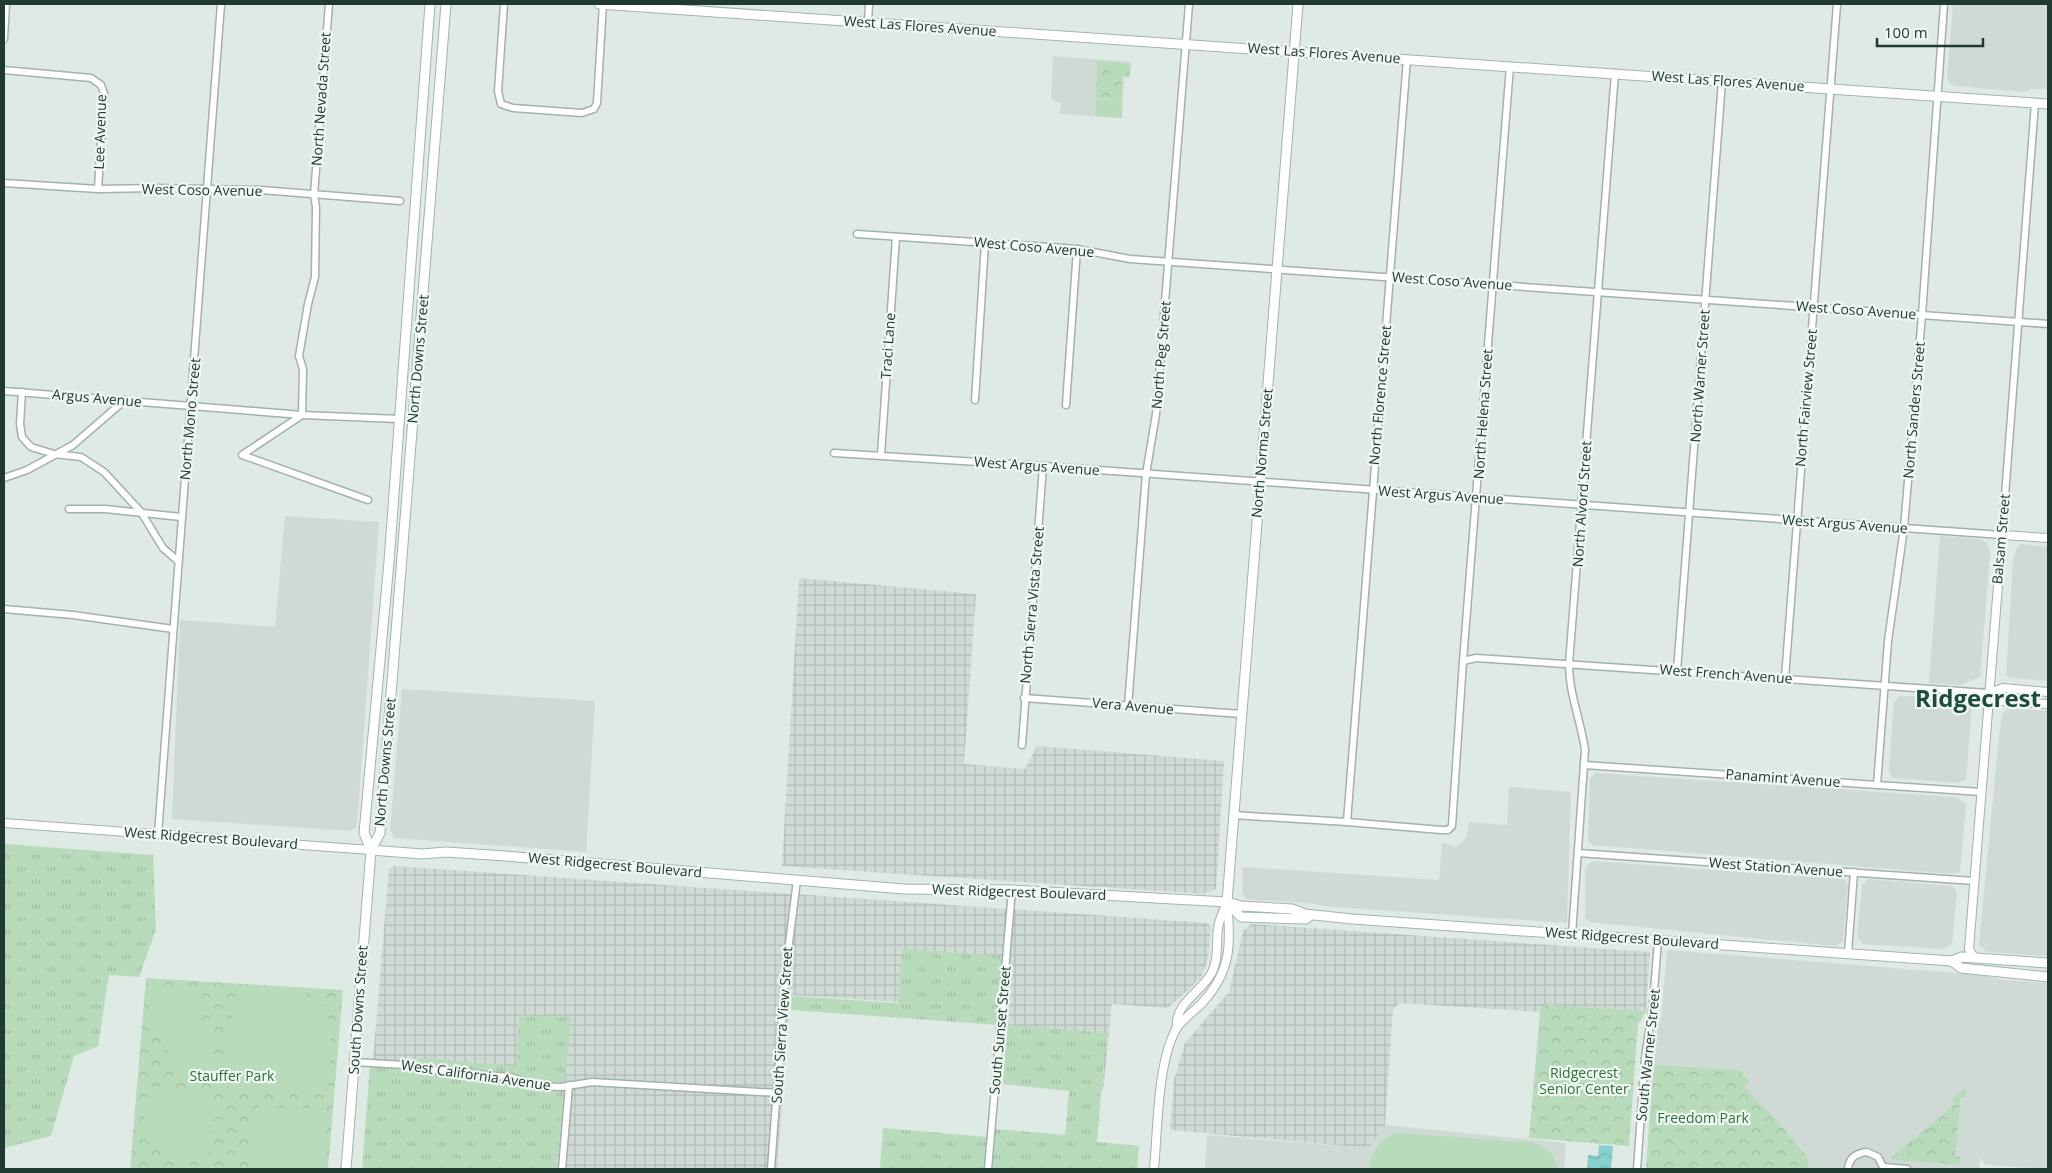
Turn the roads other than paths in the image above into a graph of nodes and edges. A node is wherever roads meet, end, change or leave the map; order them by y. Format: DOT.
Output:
graph roads {
  1 [pos="6,4"];
  2 [pos="221,4"];
  3 [pos="329,4"];
  4 [pos="430,4"];
  5 [pos="446,4"];
  6 [pos="504,4"];
  7 [pos="599,4"];
  8 [pos="603,4"];
  9 [pos="869,4"];
  10 [pos="1189,4"];
  11 [pos="1298,4"];
  12 [pos="1837,4"];
  13 [pos="1944,4"];
  14 [pos="868,22"];
  15 [pos="4,39"];
  16 [pos="1186,44"];
  17 [pos="1295,51"];
  18 [pos="1407,59"];
  19 [pos="1510,66"];
  20 [pos="4,70"];
  21 [pos="1615,74"];
  22 [pos="1722,81"];
  23 [pos="1830,89"];
  24 [pos="1937,96"];
  25 [pos="2035,103"];
  26 [pos="2048,104"];
  27 [pos="4,183"];
  28 [pos="98,189"];
  29 [pos="208,190"];
  30 [pos="314,195"];
  31 [pos="400,201"];
  32 [pos="857,234"];
  33 [pos="896,237"];
  34 [pos="985,243"];
  35 [pos="1077,249"];
  36 [pos="1169,262"];
  37 [pos="1276,269"];
  38 [pos="1390,277"];
  39 [pos="1493,284"];
  40 [pos="1597,292"];
  41 [pos="1706,299"];
  42 [pos="1813,307"];
  43 [pos="1922,315"];
  44 [pos="2018,322"];
  45 [pos="2048,324"];
  46 [pos="4,391"];
  47 [pos="22,392"];
  48 [pos="125,400"];
  49 [pos="976,400"];
  50 [pos="1066,405"];
  51 [pos="191,406"];
  52 [pos="302,415"];
  53 [pos="399,419"];
  54 [pos="57,452"];
  55 [pos="834,453"];
  56 [pos="881,455"];
  57 [pos="1043,466"];
  58 [pos="1146,474"];
  59 [pos="4,478"];
  60 [pos="1260,482"];
  61 [pos="1373,490"];
  62 [pos="1476,498"];
  63 [pos="368,500"];
  64 [pos="1582,505"];
  65 [pos="69,509"];
  66 [pos="141,512"];
  67 [pos="1689,513"];
  68 [pos="181,517"];
  69 [pos="1796,520"];
  70 [pos="1904,528"];
  71 [pos="2002,535"];
  72 [pos="2048,538"];
  73 [pos="178,561"];
  74 [pos="4,609"];
  75 [pos="173,629"];
  76 [pos="1463,662"];
  77 [pos="1569,664"];
  78 [pos="1677,671"];
  79 [pos="1785,678"];
  80 [pos="1885,686"];
  81 [pos="2048,692"];
  82 [pos="1988,693"];
  83 [pos="1024,698"];
  84 [pos="2048,704"];
  85 [pos="1128,706"];
  86 [pos="1241,714"];
  87 [pos="1022,745"];
  88 [pos="1584,765"];
  89 [pos="1877,785"];
  90 [pos="1981,792"];
  91 [pos="1233,815"];
  92 [pos="1347,822"];
  93 [pos="4,823"];
  94 [pos="158,834"];
  95 [pos="371,850"];
  96 [pos="1578,853"];
  97 [pos="1854,872"];
  98 [pos="797,880"];
  99 [pos="1974,881"];
  100 [pos="1012,890"];
  101 [pos="1227,902"];
  102 [pos="1572,934"];
  103 [pos="1658,940"];
  104 [pos="1848,954"];
  105 [pos="1974,958"];
  106 [pos="1952,961"];
  107 [pos="2048,963"];
  108 [pos="1982,971"];
  109 [pos="2048,977"];
  110 [pos="1177,1028"];
  111 [pos="354,1062"];
  112 [pos="569,1085"];
  113 [pos="778,1093"];
  114 [pos="1884,1168"];
  115 [pos="346,1169"];
  116 [pos="562,1169"];
  117 [pos="771,1169"];
  118 [pos="988,1169"];
  119 [pos="1154,1169"];
  120 [pos="1637,1169"];
  121 [pos="1848,1169"];
  122 [pos="1907,1169"];
  1 -- 15 [label="street"];
  2 -- 29 [label="street, North Mono Street"];
  3 -- 30 [label="street, North Nevada Street"];
  4 -- 53 [label="main road, North Downs Street"];
  5 -- 95 [label="main road, North Downs Street"];
  6 -- 8 [label="street"];
  7 -- 8 [label="main road, West Las Flores Avenue"];
  8 -- 14 [label="main road, West Las Flores Avenue"];
  9 -- 14 [label="street"];
  10 -- 16 [label="street, North Peg Street"];
  11 -- 17 [label="main road, North Norma Street"];
  12 -- 23 [label="street, North Fairview Street"];
  13 -- 24 [label="street, North Sanders Street"];
  14 -- 16 [label="main road, West Las Flores Avenue"];
  16 -- 17 [label="main road, West Las Flores Avenue"];
  16 -- 36 [label="street, North Peg Street"];
  17 -- 18 [label="main road, West Las Flores Avenue"];
  17 -- 37 [label="main road, North Norma Street"];
  18 -- 19 [label="main road, West Las Flores Avenue"];
  18 -- 38 [label="street, North Florence Street"];
  19 -- 21 [label="main road, West Las Flores Avenue"];
  19 -- 39 [label="street, North Helena Street"];
  20 -- 28 [label="street, Lee Avenue"];
  21 -- 22 [label="main road, West Las Flores Avenue"];
  21 -- 40 [label="street, North Alvord Street"];
  22 -- 23 [label="main road, West Las Flores Avenue"];
  22 -- 41 [label="street, North Warner Street"];
  23 -- 24 [label="main road, West Las Flores Avenue"];
  23 -- 42 [label="street, North Fairview Street"];
  24 -- 25 [label="main road, West Las Flores Avenue"];
  24 -- 43 [label="street, North Sanders Street"];
  25 -- 26 [label="main road, West Las Flores Avenue"];
  25 -- 44 [label="street, Balsam Street"];
  27 -- 28 [label="street, West Coso Avenue"];
  28 -- 29 [label="street, West Coso Avenue"];
  29 -- 30 [label="street, West Coso Avenue"];
  29 -- 51 [label="street, North Mono Street"];
  30 -- 31 [label="street, West Coso Avenue"];
  30 -- 52 [label="street, North Nevada Street"];
  32 -- 33 [label="street, West Coso Avenue"];
  33 -- 34 [label="street, West Coso Avenue"];
  33 -- 56 [label="street, Traci Lane"];
  34 -- 35 [label="street, West Coso Avenue"];
  34 -- 49 [label="street"];
  35 -- 36 [label="street, West Coso Avenue"];
  35 -- 50 [label="street"];
  36 -- 37 [label="street, West Coso Avenue"];
  36 -- 58 [label="street, North Peg Street"];
  37 -- 38 [label="street, West Coso Avenue"];
  37 -- 60 [label="main road, North Norma Street"];
  38 -- 39 [label="street, West Coso Avenue"];
  38 -- 61 [label="street, North Florence Street"];
  39 -- 40 [label="street, West Coso Avenue"];
  39 -- 62 [label="street, North Helena Street"];
  40 -- 41 [label="street, West Coso Avenue"];
  40 -- 64 [label="street, North Alvord Street"];
  41 -- 42 [label="street, West Coso Avenue"];
  41 -- 67 [label="street, North Warner Street"];
  42 -- 43 [label="street, West Coso Avenue"];
  42 -- 69 [label="street, North Fairview Street"];
  43 -- 44 [label="street, West Coso Avenue"];
  43 -- 70 [label="street, North Sanders Street"];
  44 -- 45 [label="street, West Coso Avenue"];
  44 -- 71 [label="street, Balsam Street"];
  46 -- 47 [label="street, Argus Avenue"];
  47 -- 48 [label="street, Argus Avenue"];
  47 -- 54 [label="street"];
  48 -- 51 [label="street, Argus Avenue"];
  48 -- 54 [label="street"];
  51 -- 52 [label="street, Argus Avenue"];
  51 -- 68 [label="street, North Mono Street"];
  52 -- 53 [label="street, Argus Avenue"];
  52 -- 63 [label="street"];
  53 -- 95 [label="main road, North Downs Street"];
  54 -- 59 [label="street"];
  54 -- 66 [label="street"];
  55 -- 56 [label="street, West Argus Avenue"];
  56 -- 57 [label="street, West Argus Avenue"];
  57 -- 58 [label="street, West Argus Avenue"];
  57 -- 83 [label="street, North Sierra Vista Street"];
  58 -- 60 [label="street, West Argus Avenue"];
  58 -- 85 [label="street, North Peg Street"];
  60 -- 61 [label="street, West Argus Avenue"];
  60 -- 86 [label="main road, North Norma Street"];
  61 -- 62 [label="street, West Argus Avenue"];
  61 -- 92 [label="street, North Florence Street"];
  62 -- 64 [label="street, West Argus Avenue"];
  62 -- 76 [label="street, North Helena Street"];
  64 -- 67 [label="street, West Argus Avenue"];
  64 -- 77 [label="street, North Alvord Street"];
  65 -- 66 [label="street"];
  66 -- 68 [label="street"];
  66 -- 73 [label="street"];
  67 -- 69 [label="street, West Argus Avenue"];
  67 -- 78 [label="street, North Warner Street"];
  68 -- 73 [label="street, North Mono Street"];
  69 -- 70 [label="street, West Argus Avenue"];
  69 -- 79 [label="street, North Fairview Street"];
  70 -- 71 [label="street, West Argus Avenue"];
  70 -- 80 [label="street, North Sanders Street"];
  71 -- 72 [label="street, West Argus Avenue"];
  71 -- 82 [label="street, Balsam Street"];
  73 -- 75 [label="street, North Mono Street"];
  74 -- 75 [label="street"];
  75 -- 94 [label="street, North Mono Street"];
  76 -- 77 [label="street, West French Avenue"];
  76 -- 92 [label="street, North Helena Street"];
  77 -- 78 [label="street, West French Avenue"];
  77 -- 88 [label="street, North Alvord Street"];
  78 -- 79 [label="street, West French Avenue"];
  79 -- 80 [label="street, West French Avenue"];
  80 -- 82 [label="street, West French Avenue"];
  80 -- 89 [label="street, North Sanders Street"];
  81 -- 82 [label="street, West French Avenue"];
  82 -- 84 [label="street, West French Avenue"];
  82 -- 90 [label="street, Balsam Street"];
  83 -- 85 [label="street, Vera Avenue"];
  83 -- 87 [label="street, North Sierra Vista Street"];
  85 -- 86 [label="street, Vera Avenue"];
  86 -- 91 [label="main road, North Norma Street"];
  88 -- 89 [label="street, Panamint Avenue"];
  88 -- 96 [label="street, North Alvord Street"];
  89 -- 90 [label="street, Panamint Avenue"];
  90 -- 99 [label="street, Balsam Street"];
  91 -- 92 [label="street"];
  91 -- 101 [label="main road, North Norma Street"];
  93 -- 94 [label="street, West Ridgecrest Boulevard"];
  94 -- 95 [label="street, West Ridgecrest Boulevard"];
  95 -- 98 [label="main road, West Ridgecrest Boulevard"];
  95 -- 111 [label="main road, South Downs Street"];
  96 -- 97 [label="street, West Station Avenue"];
  96 -- 102 [label="street, North Alvord Street"];
  97 -- 99 [label="street, West Station Avenue"];
  97 -- 104 [label="street"];
  98 -- 100 [label="main road, West Ridgecrest Boulevard"];
  98 -- 113 [label="street, South Sierra View Street"];
  99 -- 105 [label="street, Balsam Street"];
  100 -- 101 [label="main road, West Ridgecrest Boulevard"];
  100 -- 118 [label="street, South Sunset Street"];
  101 -- 102 [label="main road, West Ridgecrest Boulevard"];
  101 -- 110 [label="street"];
  101 -- 110 [label="street"];
  102 -- 103 [label="main road, West Ridgecrest Boulevard"];
  103 -- 104 [label="main road, West Ridgecrest Boulevard"];
  103 -- 120 [label="street, South Warner Street"];
  104 -- 106 [label="main road, West Ridgecrest Boulevard"];
  105 -- 106 [label="main road, West Ridgecrest Boulevard"];
  105 -- 107 [label="main road, West Ridgecrest Boulevard"];
  105 -- 108 [label="street, Balsam Street"];
  106 -- 108 [label="main road, West Ridgecrest Boulevard"];
  108 -- 109 [label="main road, West Ridgecrest Boulevard"];
  110 -- 119 [label="street"];
  111 -- 112 [label="street, West California Avenue"];
  111 -- 115 [label="main road, South Downs Street"];
  112 -- 113 [label="street, West California Avenue"];
  112 -- 116 [label="street"];
  113 -- 117 [label="street, South Sierra View Street"];
  114 -- 121 [label="street"];
  114 -- 122 [label="street"];
}
